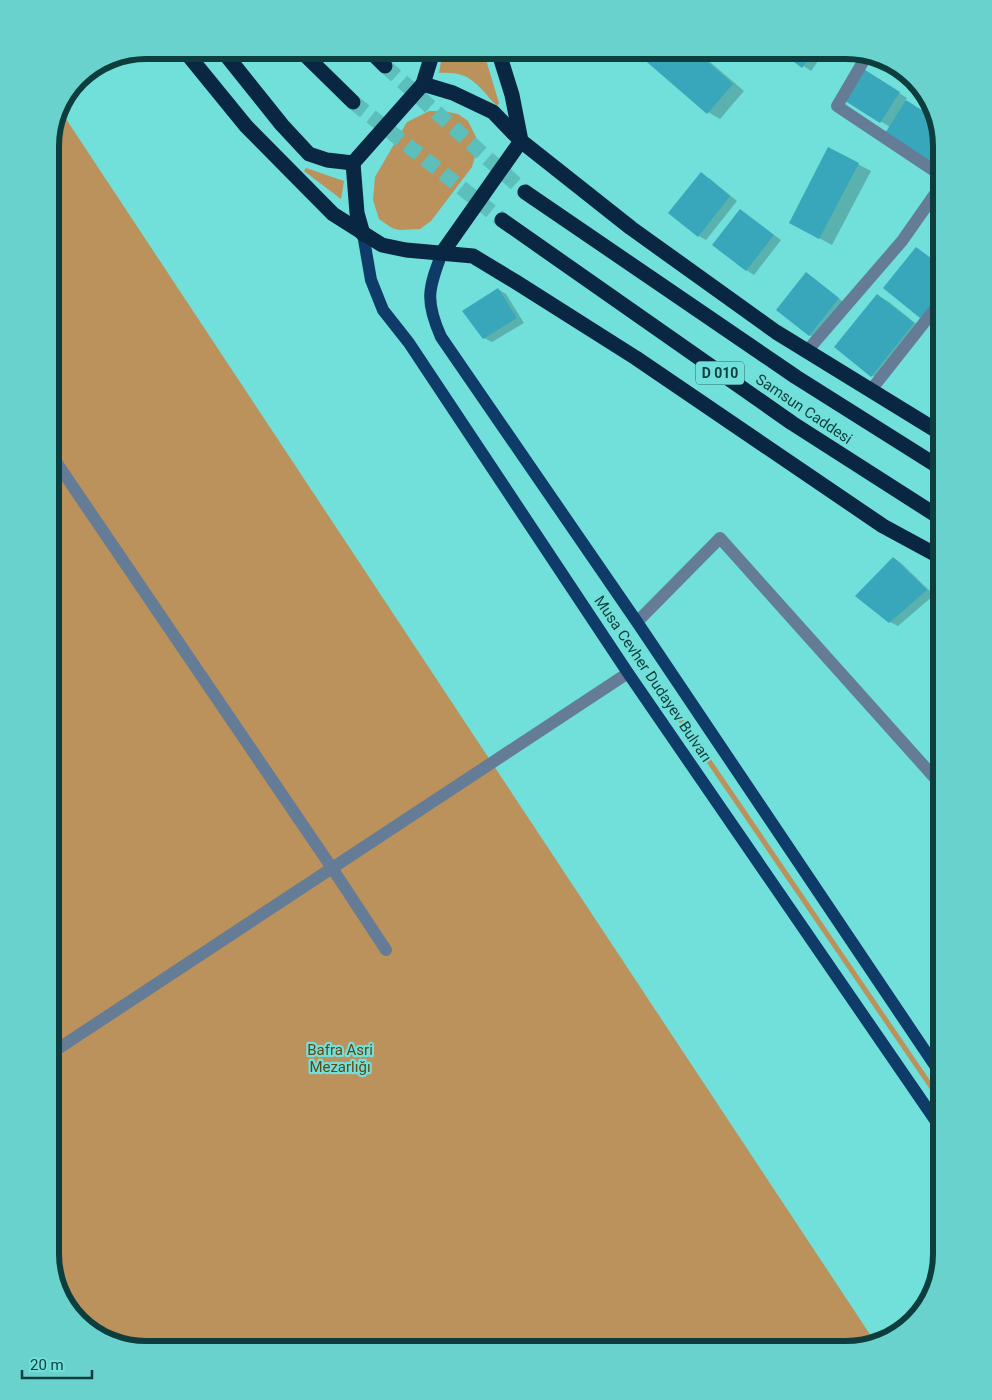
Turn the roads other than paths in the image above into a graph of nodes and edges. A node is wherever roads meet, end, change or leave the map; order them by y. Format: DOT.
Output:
graph roads {
  1 [pos="191,59"];
  2 [pos="229,59"];
  3 [pos="309,59"];
  4 [pos="378,59"];
  5 [pos="432,59"];
  6 [pos="501,59"];
  7 [pos="863,61"];
  8 [pos="385,66"];
  9 [pos="423,84"];
  10 [pos="354,102"];
  11 [pos="521,141"];
  12 [pos="353,162"];
  13 [pos="933,170"];
  14 [pos="525,192"];
  15 [pos="933,197"];
  16 [pos="502,220"];
  17 [pos="363,234"];
  18 [pos="442,253"];
  19 [pos="933,311"];
  20 [pos="806,351"];
  21 [pos="871,390"];
  22 [pos="933,428"];
  23 [pos="933,463"];
  24 [pos="59,466"];
  25 [pos="933,513"];
  26 [pos="933,553"];
  27 [pos="637,622"];
  28 [pos="628,673"];
  29 [pos="933,776"];
  30 [pos="332,868"];
  31 [pos="386,950"];
  32 [pos="59,1048"];
  33 [pos="933,1063"];
  34 [pos="933,1117"];
  1 -- 17 [label="highway"];
  2 -- 12 [label="highway"];
  3 -- 10 [label="highway"];
  4 -- 8 [label="highway"];
  5 -- 9 [label="highway"];
  6 -- 11 [label="highway"];
  7 -- 13 [label="street"];
  9 -- 11 [label="highway"];
  9 -- 12 [label="highway"];
  11 -- 18 [label="highway"];
  11 -- 20 [label="highway"];
  12 -- 17 [label="highway"];
  14 -- 23 [label="highway, Samsun Caddesi / D 010"];
  15 -- 20 [label="street"];
  16 -- 25 [label="highway, Samsun Caddesi / D 010"];
  17 -- 18 [label="highway"];
  17 -- 28 [label="main road, Musa Cevher Dudayev Bulvarı"];
  18 -- 26 [label="highway"];
  18 -- 27 [label="main road, Musa Cevher Dudayev Bulvarı"];
  19 -- 21 [label="street"];
  20 -- 21 [label="highway"];
  21 -- 22 [label="highway"];
  24 -- 30 [label="street"];
  27 -- 29 [label="street"];
  27 -- 33 [label="main road, Musa Cevher Dudayev Bulvarı"];
  28 -- 30 [label="street"];
  28 -- 34 [label="main road, Musa Cevher Dudayev Bulvarı"];
  30 -- 31 [label="street"];
  30 -- 32 [label="street"];
}
